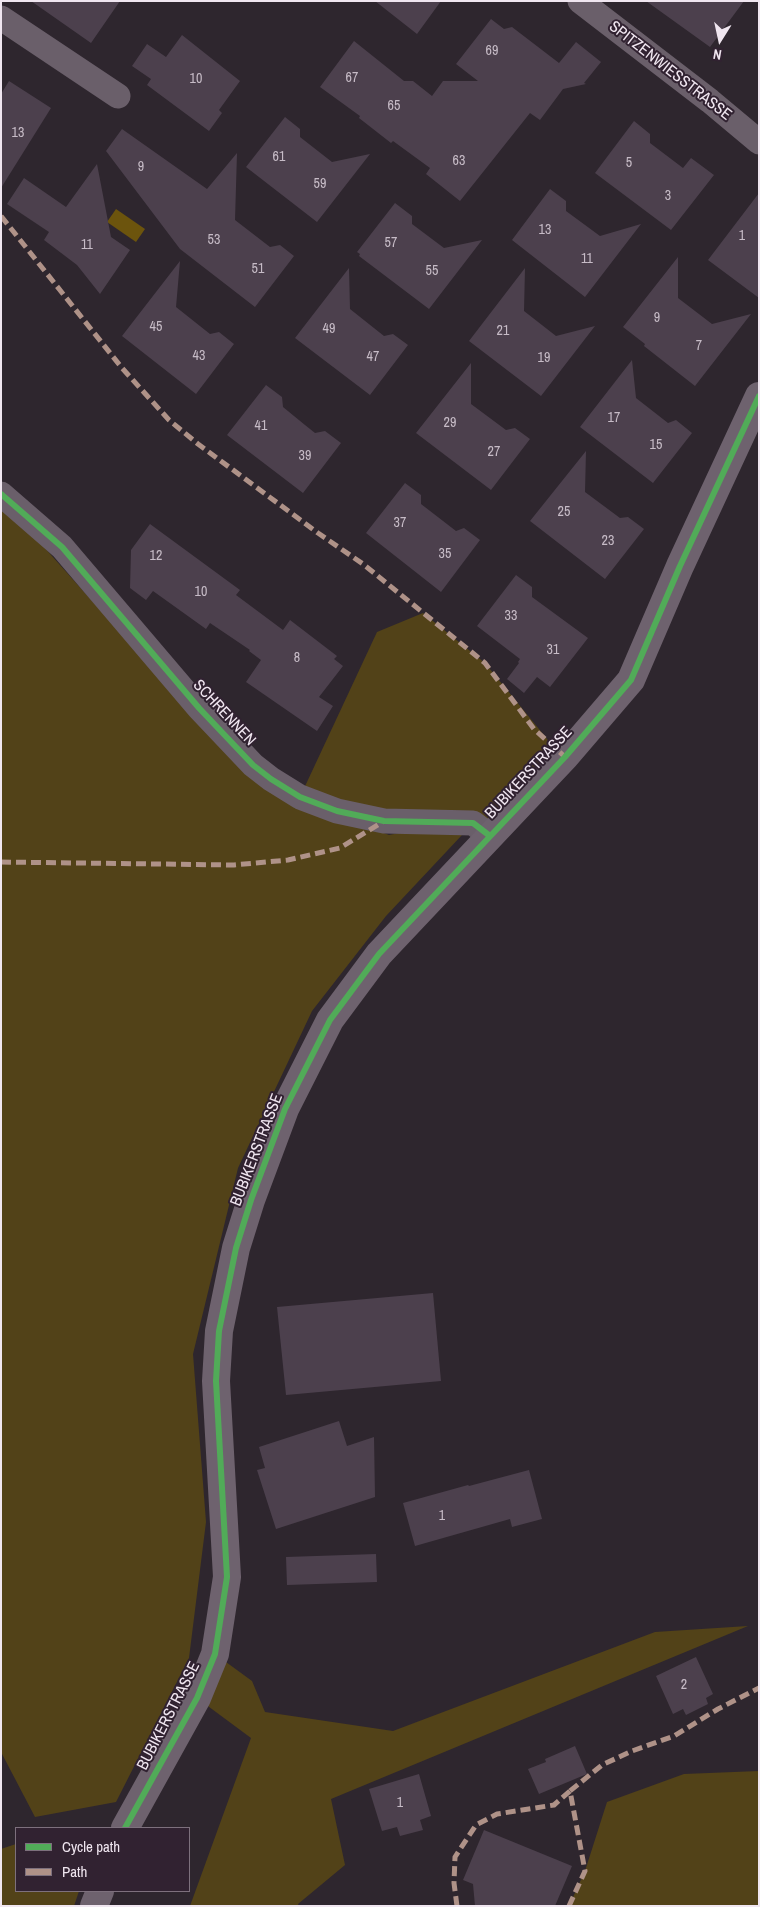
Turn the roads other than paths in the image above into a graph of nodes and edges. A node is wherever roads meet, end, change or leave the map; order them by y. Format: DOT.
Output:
graph roads {
  1 [pos="580,1"];
  2 [pos="1,18"];
  3 [pos="118,96"];
  4 [pos="759,142"];
  5 [pos="759,396"];
  6 [pos="1,494"];
  7 [pos="490,836"];
  8 [pos="126,1827"];
  9 [pos="100,1892"];
  10 [pos="94,1906"];
  1 -- 4 [label="street, SPITZENWIESSTRASSE"];
  2 -- 3 [label="street"];
  5 -- 7 [label="street, BUBIKERSTRASSE"];
  6 -- 7 [label="street, SCHRENNEN"];
  7 -- 8 [label="street, BUBIKERSTRASSE"];
  9 -- 10 [label="street"];
}
